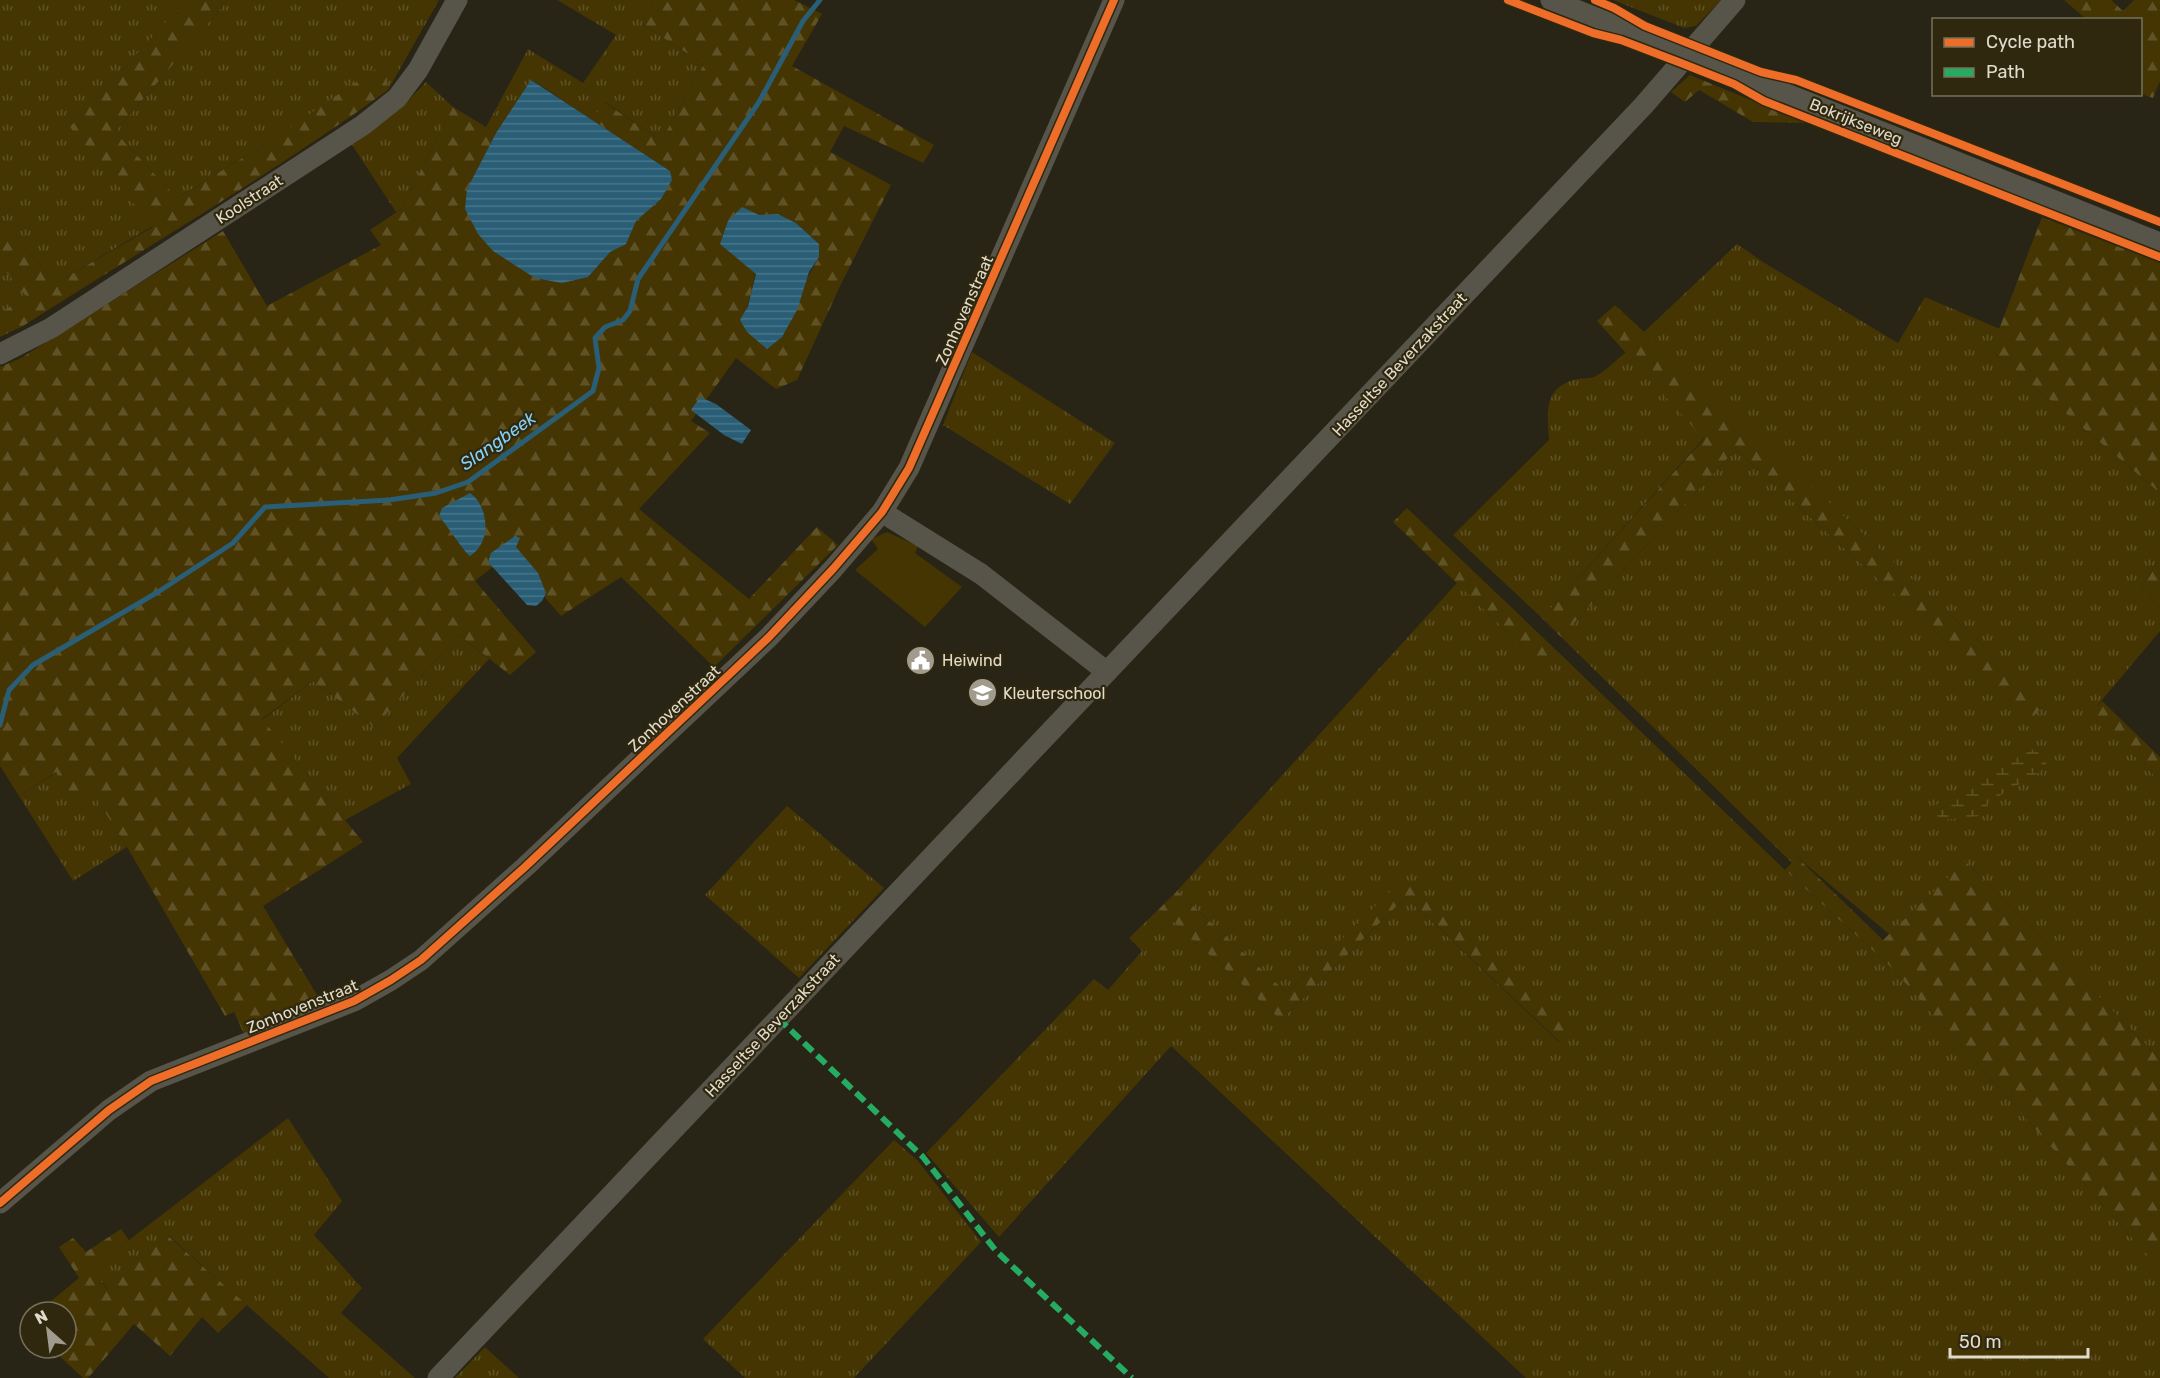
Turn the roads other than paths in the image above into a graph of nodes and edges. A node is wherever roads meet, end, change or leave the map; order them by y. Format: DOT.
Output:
graph roads {
  1 [pos="457,0"];
  2 [pos="1114,0"];
  3 [pos="1551,0"];
  4 [pos="1735,0"];
  5 [pos="1689,54"];
  6 [pos="2160,243"];
  7 [pos="0,354"];
  8 [pos="882,512"];
  9 [pos="1107,672"];
  10 [pos="0,1203"];
  11 [pos="438,1378"];
  1 -- 7 [label="street, Koolstraat"];
  2 -- 8 [label="street, Zonhovenstraat"];
  3 -- 5 [label="street, Bokrijkseweg"];
  4 -- 5 [label="street, Hasseltse Beverzakstraat"];
  5 -- 6 [label="street, Bokrijkseweg"];
  5 -- 9 [label="street, Hasseltse Beverzakstraat"];
  8 -- 9 [label="street"];
  8 -- 10 [label="street, Zonhovenstraat"];
  9 -- 11 [label="street, Hasseltse Beverzakstraat"];
}
